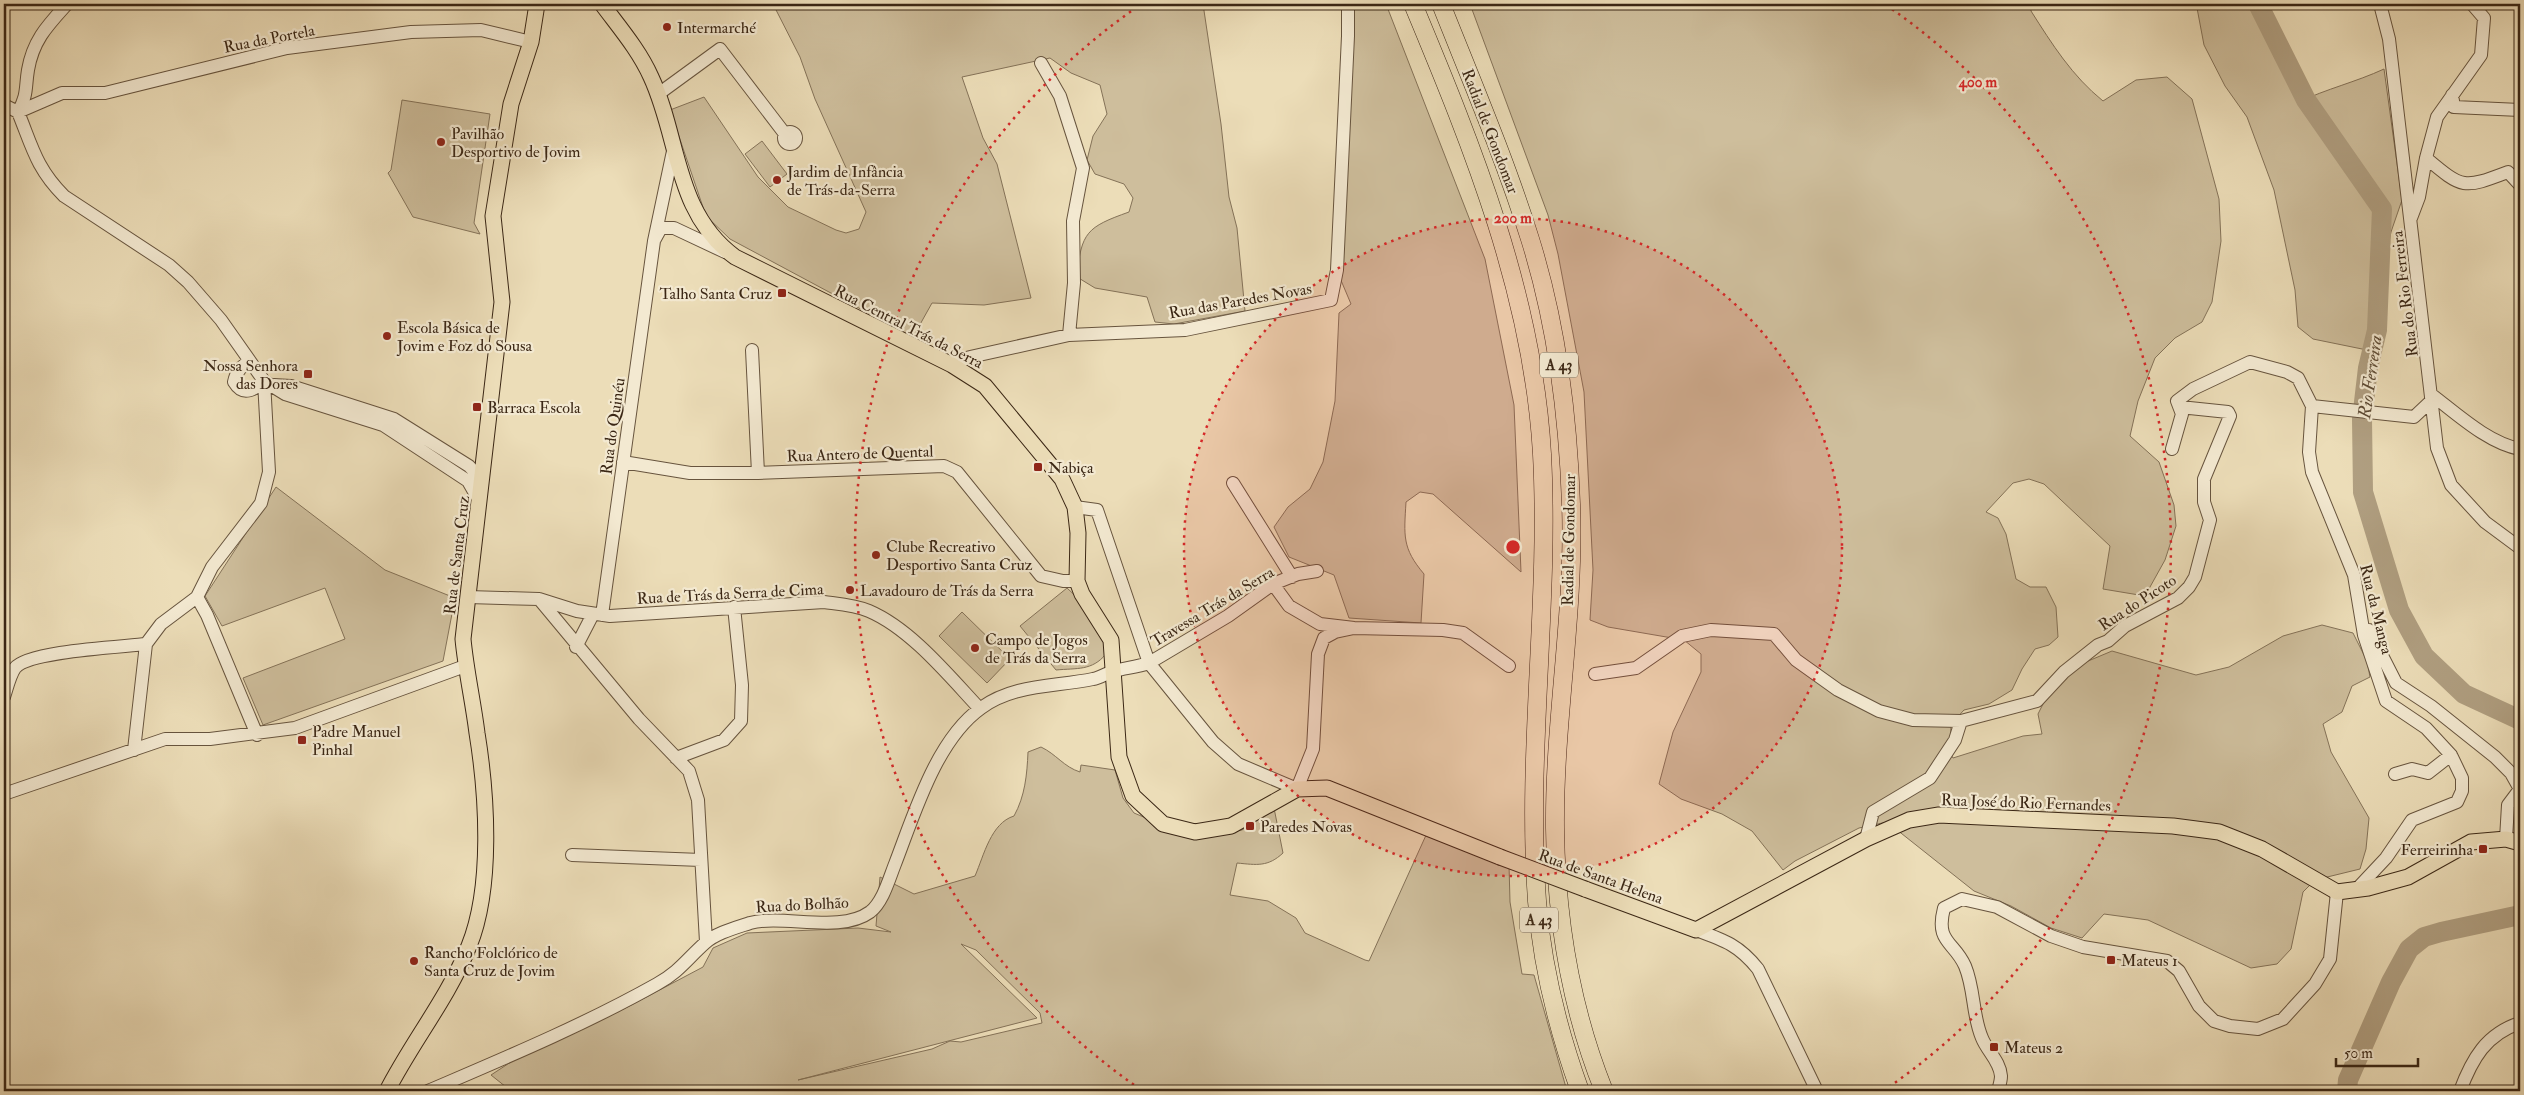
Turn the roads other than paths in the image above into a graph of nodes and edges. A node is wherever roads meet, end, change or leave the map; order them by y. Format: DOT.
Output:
graph roads {
  1 [pos="67,4"];
  2 [pos="537,4"];
  3 [pos="602,4"];
  4 [pos="1348,4"];
  5 [pos="1413,4"];
  6 [pos="1440,4"];
  7 [pos="2380,4"];
  8 [pos="2472,4"];
  9 [pos="531,42"];
  10 [pos="1041,63"];
  11 [pos="657,95"];
  12 [pos="2452,95"];
  13 [pos="4,105"];
  14 [pos="2520,110"];
  15 [pos="18,112"];
  16 [pos="785,134"];
  17 [pos="673,146"];
  18 [pos="2426,158"];
  19 [pos="2520,185"];
  20 [pos="2411,218"];
  21 [pos="704,227"];
  22 [pos="687,234"];
  23 [pos="654,241"];
  24 [pos="734,257"];
  25 [pos="1068,335"];
  26 [pos="752,350"];
  27 [pos="249,361"];
  28 [pos="952,365"];
  29 [pos="269,383"];
  30 [pos="2432,397"];
  31 [pos="2312,406"];
  32 [pos="2180,407"];
  33 [pos="487,442"];
  34 [pos="2172,448"];
  35 [pos="2520,449"];
  36 [pos="457,459"];
  37 [pos="623,462"];
  38 [pos="458,474"];
  39 [pos="481,474"];
  40 [pos="758,474"];
  41 [pos="1233,482"];
  42 [pos="480,502"];
  43 [pos="1075,507"];
  44 [pos="2520,548"];
  45 [pos="1317,571"];
  46 [pos="1292,577"];
  47 [pos="1077,581"];
  48 [pos="1273,584"];
  49 [pos="197,597"];
  50 [pos="468,597"];
  51 [pos="539,599"];
  52 [pos="734,607"];
  53 [pos="597,615"];
  54 [pos="2363,619"];
  55 [pos="1354,628"];
  56 [pos="146,644"];
  57 [pos="576,647"];
  58 [pos="1149,663"];
  59 [pos="465,666"];
  60 [pos="1509,666"];
  61 [pos="1114,671"];
  62 [pos="1595,674"];
  63 [pos="4,697"];
  64 [pos="980,708"];
  65 [pos="1961,722"];
  66 [pos="257,735"];
  67 [pos="134,750"];
  68 [pos="2451,755"];
  69 [pos="676,758"];
  70 [pos="2395,774"];
  71 [pos="1297,789"];
  72 [pos="2519,792"];
  73 [pos="4,794"];
  74 [pos="1866,838"];
  75 [pos="2513,841"];
  76 [pos="572,855"];
  77 [pos="701,860"];
  78 [pos="2355,891"];
  79 [pos="2337,892"];
  80 [pos="1696,930"];
  81 [pos="706,942"];
  82 [pos="2520,1023"];
  83 [pos="387,1091"];
  84 [pos="428,1091"];
  85 [pos="1580,1091"];
  86 [pos="1604,1091"];
  87 [pos="1817,1091"];
  88 [pos="1998,1091"];
  89 [pos="2460,1091"];
  1 -- 15 [label="street"];
  2 -- 9 [label="main road, Rua de Santa Cruz"];
  3 -- 11 [label="main road, Rua Central Trás da Serra"];
  4 -- 25 [label="street, Rua das Paredes Novas"];
  5 -- 85 [label="highway, Radial de Gondomar / A 43"];
  6 -- 86 [label="highway, Radial de Gondomar / A 43"];
  7 -- 20 [label="street, Rua do Rio Ferreira"];
  8 -- 12 [label="street"];
  9 -- 15 [label="street, Rua da Portela"];
  9 -- 33 [label="main road, Rua de Santa Cruz"];
  10 -- 25 [label="street"];
  11 -- 16 [label="street"];
  11 -- 17 [label="main road, Rua Central Trás da Serra"];
  12 -- 14 [label="street"];
  12 -- 18 [label="street"];
  13 -- 15 [label="street"];
  15 -- 27 [label="street"];
  17 -- 21 [label="main road, Rua Central Trás da Serra"];
  17 -- 23 [label="street, Rua do Quinéu"];
  18 -- 19 [label="street"];
  18 -- 20 [label="street"];
  20 -- 30 [label="street, Rua do Rio Ferreira"];
  21 -- 22 [label="street"];
  21 -- 24 [label="main road, Rua Central Trás da Serra"];
  22 -- 23 [label="street"];
  22 -- 24 [label="street"];
  23 -- 37 [label="street, Rua do Quinéu"];
  24 -- 28 [label="main road, Rua Central Trás da Serra"];
  25 -- 28 [label="street, Rua das Paredes Novas"];
  26 -- 40 [label="street"];
  27 -- 29 [label="street"];
  27 -- 29 [label="street"];
  28 -- 43 [label="main road, Rua Central Trás da Serra"];
  29 -- 36 [label="street"];
  29 -- 38 [label="street"];
  29 -- 49 [label="street"];
  30 -- 31 [label="street"];
  30 -- 35 [label="street"];
  30 -- 44 [label="street, Rua do Rio Ferreira"];
  31 -- 32 [label="street"];
  31 -- 54 [label="street, Rua da Manga"];
  32 -- 34 [label="street"];
  32 -- 65 [label="street, Rua do Picoto"];
  33 -- 36 [label="street"];
  33 -- 39 [label="main road, Rua de Santa Cruz"];
  36 -- 39 [label="street"];
  37 -- 40 [label="street, Rua Antero de Quental"];
  37 -- 53 [label="street, Rua do Quinéu"];
  38 -- 39 [label="street"];
  38 -- 42 [label="street"];
  39 -- 42 [label="main road, Rua de Santa Cruz"];
  40 -- 47 [label="street, Rua Antero de Quental"];
  41 -- 46 [label="street, Travessa Trás da Serra"];
  42 -- 50 [label="main road, Rua de Santa Cruz"];
  43 -- 47 [label="main road, Rua Central Trás da Serra"];
  43 -- 58 [label="street"];
  45 -- 46 [label="street, Travessa Trás da Serra"];
  46 -- 48 [label="street, Travessa Trás da Serra"];
  47 -- 61 [label="main road"];
  48 -- 55 [label="street"];
  48 -- 58 [label="street, Travessa Trás da Serra"];
  49 -- 56 [label="street"];
  49 -- 66 [label="street"];
  50 -- 51 [label="street, Rua de Trás da Serra de Cima"];
  50 -- 59 [label="main road, Rua de Santa Cruz"];
  51 -- 53 [label="street, Rua de Trás da Serra de Cima"];
  51 -- 57 [label="street"];
  52 -- 53 [label="street, Rua de Trás da Serra de Cima"];
  52 -- 64 [label="street, Rua de Trás da Serra de Cima"];
  52 -- 69 [label="street"];
  53 -- 57 [label="street"];
  54 -- 68 [label="street, Rua da Manga"];
  54 -- 72 [label="street"];
  55 -- 60 [label="street"];
  55 -- 71 [label="street"];
  56 -- 63 [label="street"];
  56 -- 67 [label="street"];
  57 -- 69 [label="street"];
  58 -- 61 [label="street, Rua do Bolhão"];
  58 -- 71 [label="street"];
  59 -- 66 [label="street"];
  59 -- 83 [label="main road, Rua de Santa Cruz"];
  61 -- 64 [label="street, Rua do Bolhão"];
  61 -- 71 [label="main road"];
  62 -- 65 [label="street"];
  64 -- 81 [label="street, Rua do Bolhão"];
  65 -- 74 [label="street"];
  66 -- 67 [label="street"];
  67 -- 73 [label="street"];
  68 -- 70 [label="street"];
  68 -- 78 [label="street, Rua da Manga"];
  69 -- 77 [label="street"];
  71 -- 80 [label="main road, Rua de Santa Helena, bridge"];
  72 -- 75 [label="street"];
  74 -- 79 [label="main road, Rua José do Rio Fernandes"];
  74 -- 80 [label="main road, Rua José do Rio Fernandes"];
  75 -- 78 [label="main road"];
  76 -- 77 [label="street"];
  77 -- 81 [label="street"];
  78 -- 79 [label="main road"];
  79 -- 88 [label="street"];
  80 -- 87 [label="street, Rua de Santa Helena"];
  81 -- 84 [label="street, Rua do Bolhão"];
  82 -- 89 [label="street"];
}
